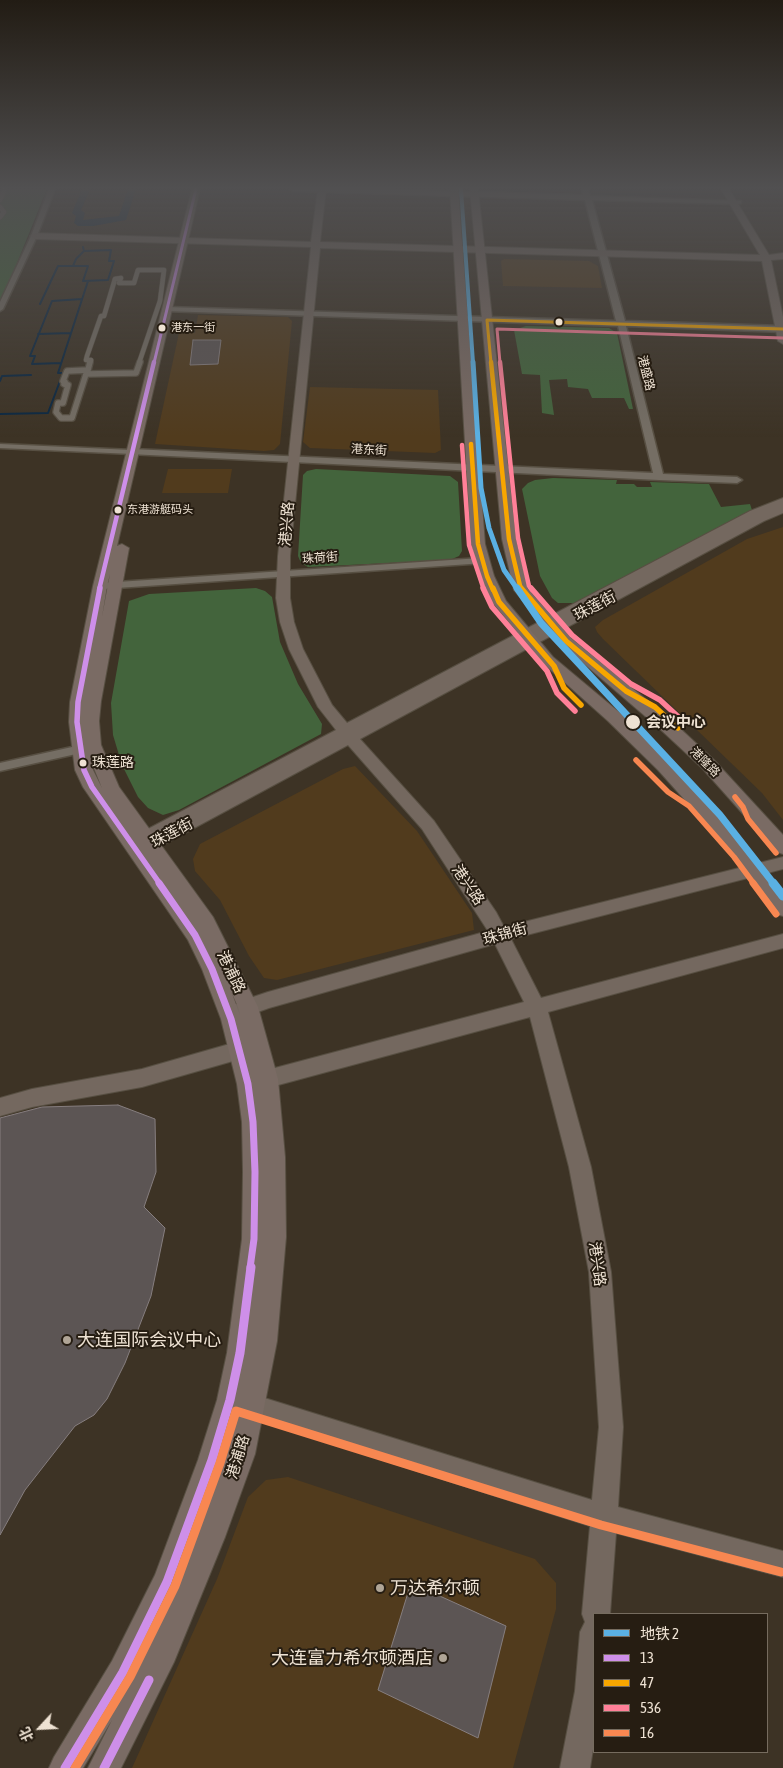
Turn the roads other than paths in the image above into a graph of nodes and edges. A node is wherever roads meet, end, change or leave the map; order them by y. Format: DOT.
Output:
graph roads {
  1 [pos="17,272"];
  2 [pos="138,272"];
  3 [pos="164,272"];
  4 [pos="181,272"];
  5 [pos="313,272"];
  6 [pos="459,272"];
  7 [pos="482,272"];
  8 [pos="608,272"];
  9 [pos="771,272"];
  10 [pos="772,272"];
  11 [pos="0,309"];
  12 [pos="173,309"];
  13 [pos="783,309"];
  14 [pos="308,313"];
  15 [pos="462,318"];
  16 [pos="487,318"];
  17 [pos="621,323"];
  18 [pos="782,328"];
  19 [pos="783,341"];
  20 [pos="56,412"];
  21 [pos="0,446"];
  22 [pos="137,453"];
  23 [pos="293,459"];
  24 [pos="472,468"];
  25 [pos="502,469"];
  26 [pos="659,476"];
  27 [pos="737,480"];
  28 [pos="783,502"];
  29 [pos="783,508"];
  30 [pos="481,561"];
  31 [pos="284,574"];
  32 [pos="107,586"];
  33 [pos="552,625"];
  34 [pos="528,638"];
  35 [pos="593,664"];
  36 [pos="566,677"];
  37 [pos="348,734"];
  38 [pos="81,750"];
  39 [pos="0,767"];
  40 [pos="143,843"];
  41 [pos="783,847"];
  42 [pos="783,863"];
  43 [pos="755,871"];
  44 [pos="783,909"];
  45 [pos="500,935"];
  46 [pos="783,941"];
  47 [pos="537,1008"];
  48 [pos="239,1013"];
  49 [pos="240,1050"];
  50 [pos="268,1079"];
  51 [pos="248,1084"];
  52 [pos="0,1107"];
  53 [pos="241,1403"];
  54 [pos="604,1517"];
  55 [pos="783,1564"];
  56 [pos="596,1613"];
  57 [pos="593,1644"];
  58 [pos="66,1768"];
  59 [pos="104,1768"];
  60 [pos="575,1768"];
  1 -- 11 [label="street"];
  2 -- 20 [label="street"];
  3 -- 20 [label="street"];
  4 -- 12 [label="main road, 港浦路"];
  5 -- 14 [label="main road, 港兴路"];
  6 -- 15 [label="main road"];
  7 -- 16 [label="main road, 港隆路"];
  8 -- 17 [label="street, 港盛路"];
  9 -- 18 [label="main road"];
  10 -- 13 [label="main road"];
  12 -- 14 [label="street"];
  12 -- 22 [label="main road, 港浦路"];
  14 -- 15 [label="street"];
  14 -- 23 [label="main road, 港兴路"];
  15 -- 16 [label="street"];
  15 -- 24 [label="main road"];
  16 -- 17 [label="street"];
  16 -- 25 [label="main road, 港隆路"];
  17 -- 18 [label="street"];
  17 -- 26 [label="street, 港盛路"];
  18 -- 19 [label="main road"];
  21 -- 22 [label="street, 港东街"];
  22 -- 23 [label="street, 港东街"];
  22 -- 32 [label="main road, 港浦路"];
  23 -- 24 [label="street, 港东街"];
  23 -- 31 [label="main road, 港兴路"];
  24 -- 25 [label="street, 港东街"];
  24 -- 30 [label="main road"];
  25 -- 26 [label="street, 港东街"];
  25 -- 33 [label="main road, 港隆路"];
  26 -- 27 [label="street, 港东街"];
  28 -- 33 [label="main road, 珠莲街"];
  29 -- 33 [label="main road, 珠莲街"];
  30 -- 31 [label="street, 珠荷街"];
  30 -- 34 [label="main road"];
  31 -- 32 [label="street, 珠荷街"];
  31 -- 37 [label="main road, 港兴路"];
  32 -- 38 [label="main road, 港浦路"];
  32 -- 40 [label="main road, 港浦路"];
  33 -- 34 [label="main road, 珠莲街"];
  33 -- 35 [label="main road, 港隆路"];
  34 -- 36 [label="main road"];
  34 -- 37 [label="main road, 珠莲街"];
  35 -- 36 [label="main road"];
  35 -- 41 [label="main road, 港隆路"];
  36 -- 43 [label="main road"];
  37 -- 40 [label="main road, 珠莲街"];
  37 -- 45 [label="main road, 港兴路"];
  38 -- 39 [label="street"];
  38 -- 40 [label="main road, 港浦路"];
  40 -- 48 [label="main road, 港浦路"];
  42 -- 43 [label="main road, 珠锦街"];
  43 -- 44 [label="main road"];
  43 -- 45 [label="main road, 珠锦街"];
  45 -- 47 [label="main road, 港兴路"];
  45 -- 48 [label="main road, 珠锦街"];
  46 -- 47 [label="main road"];
  47 -- 50 [label="main road"];
  47 -- 54 [label="main road, 港兴路"];
  48 -- 49 [label="main road, 港浦路"];
  48 -- 50 [label="main road, 港浦路"];
  49 -- 51 [label="main road, 港浦路"];
  49 -- 52 [label="main road"];
  50 -- 51 [label="main road"];
  50 -- 53 [label="main road, 港浦路"];
  51 -- 53 [label="main road, 港浦路"];
  53 -- 54 [label="main road"];
  53 -- 58 [label="main road, 港浦路"];
  53 -- 59 [label="main road, 港浦路"];
  54 -- 55 [label="main road"];
  54 -- 56 [label="main road, 港兴路"];
  57 -- 60 [label="main road"];
}
